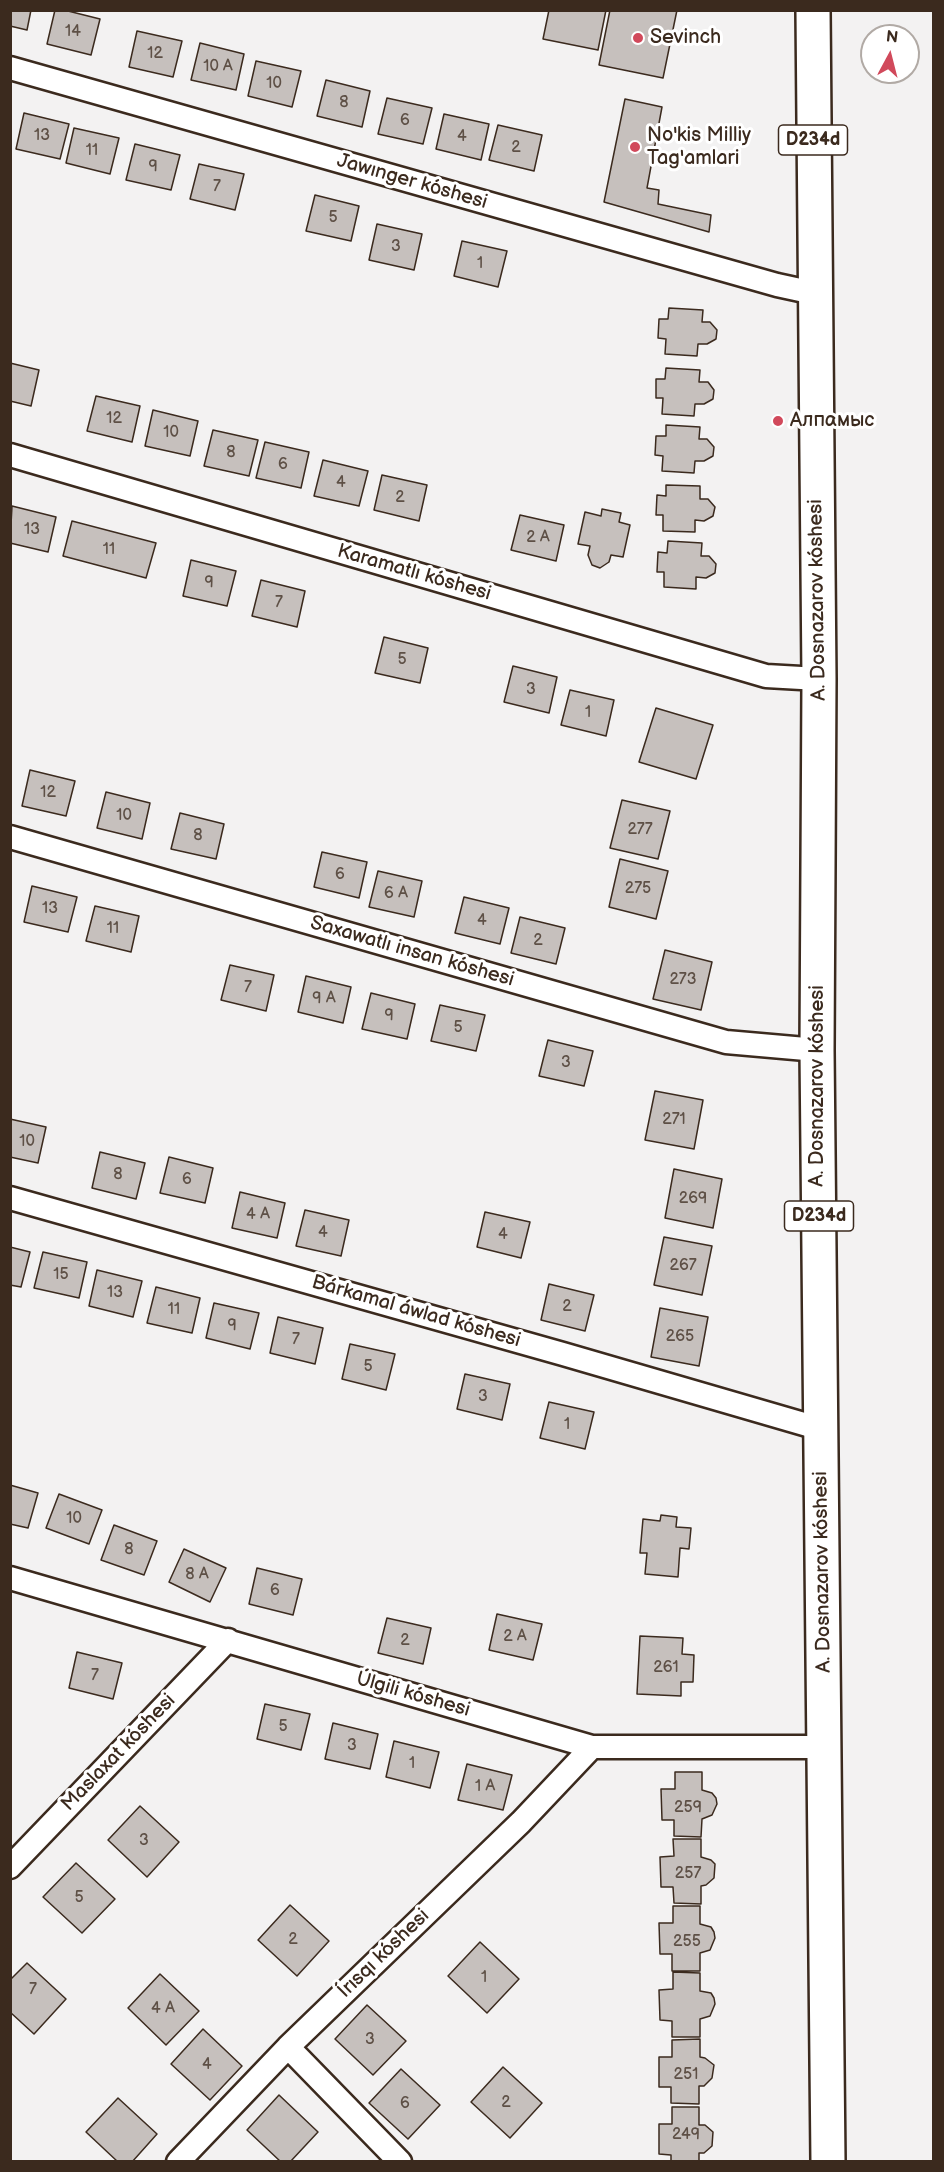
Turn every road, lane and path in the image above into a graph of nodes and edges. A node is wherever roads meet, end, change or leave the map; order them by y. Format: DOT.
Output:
graph roads {
  1 [pos="813,10"];
  2 [pos="10,68"];
  3 [pos="814,293"];
  4 [pos="10,455"];
  5 [pos="819,679"];
  6 [pos="10,837"];
  7 [pos="818,1050"];
  8 [pos="10,1198"];
  9 [pos="820,1429"];
  10 [pos="10,1578"];
  11 [pos="228,1640"];
  12 [pos="592,1747"];
  13 [pos="825,1748"];
  14 [pos="10,1867"];
  15 [pos="288,2046"];
  16 [pos="178,2162"];
  17 [pos="399,2162"];
  18 [pos="828,2162"];
  1 -- 3 [label="main road, A. Dosnazarov kóshesi / D234d"];
  2 -- 3 [label="street, Jawınger kóshesi"];
  3 -- 5 [label="main road, A. Dosnazarov kóshesi / D234d"];
  4 -- 5 [label="street, Karamatlı kóshesi"];
  5 -- 7 [label="main road, A. Dosnazarov kóshesi / D234d"];
  6 -- 7 [label="street, Saxawatlı insan kóshesi"];
  7 -- 9 [label="main road, A. Dosnazarov kóshesi / D234d"];
  8 -- 9 [label="street, Bárkamal áwlad kóshesi"];
  9 -- 13 [label="main road, A. Dosnazarov kóshesi / D234d"];
  10 -- 11 [label="street, Úlgili kóshesi"];
  11 -- 12 [label="street, Úlgili kóshesi"];
  11 -- 14 [label="street, Maslaxat kóshesi"];
  12 -- 13 [label="street, Úlgili kóshesi"];
  12 -- 15 [label="street, Írısqı kóshesi"];
  13 -- 18 [label="main road, A. Dosnazarov kóshesi / D234d"];
  15 -- 16 [label="street, Írısqı kóshesi"];
  15 -- 17 [label="street"];
}
